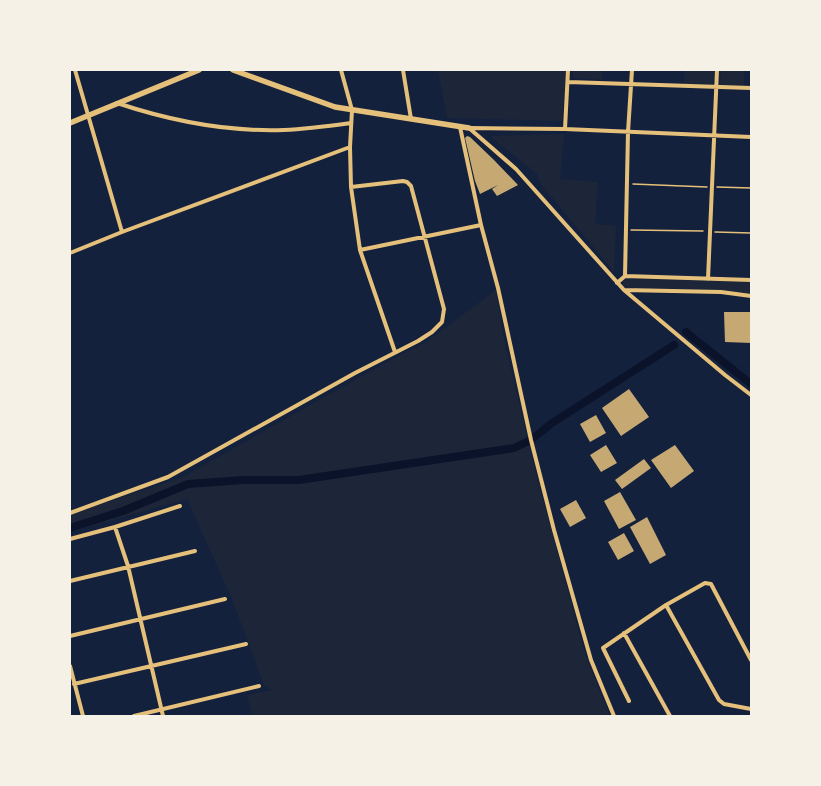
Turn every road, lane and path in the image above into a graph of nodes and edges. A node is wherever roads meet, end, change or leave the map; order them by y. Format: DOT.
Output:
graph roads {
  1 [pos="75,70"];
  2 [pos="199,70"];
  3 [pos="234,70"];
  4 [pos="341,70"];
  5 [pos="402,70"];
  6 [pos="568,70"];
  7 [pos="632,70"];
  8 [pos="717,70"];
  9 [pos="568,82"];
  10 [pos="632,84"];
  11 [pos="716,87"];
  12 [pos="751,88"];
  13 [pos="117,103"];
  14 [pos="352,110"];
  15 [pos="89,116"];
  16 [pos="411,119"];
  17 [pos="70,123"];
  18 [pos="351,123"];
  19 [pos="460,127"];
  20 [pos="469,128"];
  21 [pos="565,129"];
  22 [pos="628,132"];
  23 [pos="715,136"];
  24 [pos="751,137"];
  25 [pos="350,147"];
  26 [pos="627,183"];
  27 [pos="351,187"];
  28 [pos="712,187"];
  29 [pos="751,188"];
  30 [pos="481,225"];
  31 [pos="625,230"];
  32 [pos="122,232"];
  33 [pos="710,232"];
  34 [pos="751,233"];
  35 [pos="425,237"];
  36 [pos="360,250"];
  37 [pos="70,252"];
  38 [pos="625,276"];
  39 [pos="708,278"];
  40 [pos="751,280"];
  41 [pos="617,283"];
  42 [pos="624,290"];
  43 [pos="751,296"];
  44 [pos="395,352"];
  45 [pos="751,395"];
  46 [pos="180,506"];
  47 [pos="70,513"];
  48 [pos="116,527"];
  49 [pos="70,539"];
  50 [pos="195,551"];
  51 [pos="128,566"];
  52 [pos="70,581"];
  53 [pos="225,599"];
  54 [pos="666,605"];
  55 [pos="140,618"];
  56 [pos="624,633"];
  57 [pos="70,636"];
  58 [pos="246,644"];
  59 [pos="751,660"];
  60 [pos="151,665"];
  61 [pos="70,666"];
  62 [pos="74,684"];
  63 [pos="259,686"];
  64 [pos="629,701"];
  65 [pos="751,709"];
  66 [pos="162,710"];
  67 [pos="83,716"];
  68 [pos="134,716"];
  69 [pos="163,716"];
  70 [pos="614,716"];
  71 [pos="670,716"];
  1 -- 15 [label="street"];
  2 -- 13 [label="street"];
  3 -- 14 [label="street"];
  4 -- 14 [label="street"];
  5 -- 16 [label="street"];
  6 -- 9 [label="street"];
  7 -- 10 [label="street"];
  8 -- 11 [label="street"];
  9 -- 10 [label="street"];
  9 -- 21 [label="street"];
  10 -- 11 [label="street"];
  10 -- 22 [label="street"];
  11 -- 12 [label="street"];
  11 -- 23 [label="street"];
  13 -- 15 [label="street"];
  13 -- 18 [label="street"];
  14 -- 16 [label="street"];
  14 -- 18 [label="street"];
  15 -- 17 [label="street"];
  15 -- 32 [label="street"];
  16 -- 19 [label="street"];
  18 -- 25 [label="street"];
  19 -- 20 [label="street"];
  19 -- 30 [label="street"];
  20 -- 21 [label="street"];
  20 -- 41 [label="street"];
  21 -- 22 [label="street"];
  22 -- 23 [label="street"];
  22 -- 26 [label="street"];
  23 -- 24 [label="street"];
  23 -- 28 [label="street"];
  25 -- 27 [label="street"];
  25 -- 32 [label="street"];
  26 -- 28 [label="path"];
  26 -- 31 [label="street"];
  27 -- 35 [label="street"];
  27 -- 36 [label="street"];
  28 -- 29 [label="path"];
  28 -- 33 [label="street"];
  30 -- 35 [label="street"];
  30 -- 70 [label="street"];
  31 -- 33 [label="path"];
  31 -- 38 [label="street"];
  32 -- 37 [label="street"];
  33 -- 34 [label="path"];
  33 -- 39 [label="street"];
  35 -- 36 [label="street"];
  35 -- 44 [label="street"];
  36 -- 44 [label="street"];
  38 -- 39 [label="street"];
  38 -- 41 [label="street"];
  39 -- 40 [label="street"];
  41 -- 42 [label="street"];
  42 -- 43 [label="street"];
  42 -- 45 [label="street"];
  44 -- 47 [label="street"];
  46 -- 48 [label="street"];
  48 -- 49 [label="street"];
  48 -- 51 [label="street"];
  50 -- 51 [label="street"];
  51 -- 52 [label="street"];
  51 -- 55 [label="street"];
  53 -- 55 [label="street"];
  54 -- 56 [label="street"];
  54 -- 59 [label="street"];
  54 -- 65 [label="street"];
  55 -- 57 [label="street"];
  55 -- 60 [label="street"];
  56 -- 64 [label="street"];
  56 -- 71 [label="street"];
  58 -- 60 [label="street"];
  60 -- 62 [label="street"];
  60 -- 66 [label="street"];
  61 -- 62 [label="street"];
  62 -- 67 [label="street"];
  63 -- 66 [label="street"];
  66 -- 68 [label="street"];
  66 -- 69 [label="street"];
}
